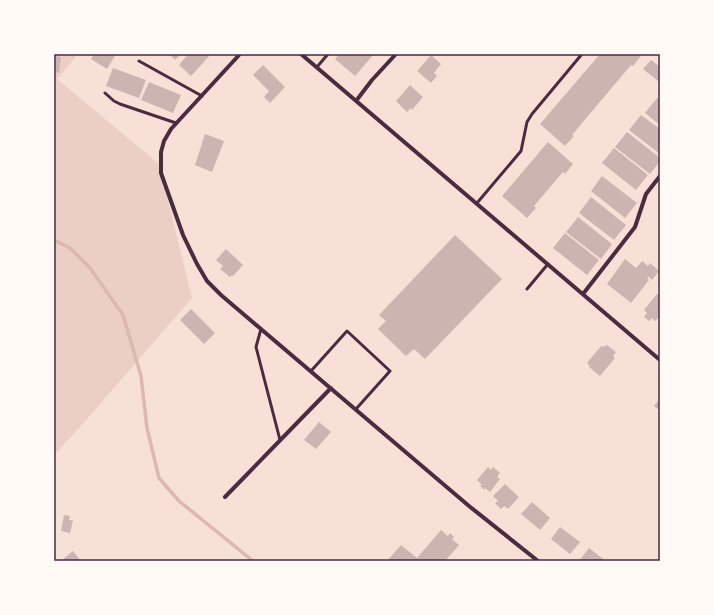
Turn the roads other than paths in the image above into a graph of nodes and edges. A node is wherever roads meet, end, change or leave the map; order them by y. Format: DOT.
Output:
graph roads {
  1 [pos="240,54"];
  2 [pos="301,54"];
  3 [pos="328,54"];
  4 [pos="396,54"];
  5 [pos="582,54"];
  6 [pos="139,61"];
  7 [pos="317,67"];
  8 [pos="105,93"];
  9 [pos="202,96"];
  10 [pos="356,101"];
  11 [pos="176,123"];
  12 [pos="660,176"];
  13 [pos="476,203"];
  14 [pos="548,264"];
  15 [pos="528,289"];
  16 [pos="583,294"];
  17 [pos="261,329"];
  18 [pos="660,360"];
  19 [pos="311,371"];
  20 [pos="331,388"];
  21 [pos="356,410"];
  22 [pos="280,440"];
  23 [pos="225,497"];
  24 [pos="538,561"];
  1 -- 9 [label="street"];
  2 -- 7 [label="street"];
  3 -- 7 [label="lane"];
  4 -- 10 [label="street"];
  5 -- 13 [label="lane"];
  6 -- 9 [label="lane"];
  7 -- 10 [label="street"];
  8 -- 11 [label="lane"];
  9 -- 11 [label="street"];
  10 -- 13 [label="street"];
  11 -- 17 [label="street"];
  12 -- 16 [label="street"];
  13 -- 14 [label="street"];
  14 -- 15 [label="lane"];
  14 -- 16 [label="street"];
  16 -- 18 [label="street"];
  17 -- 19 [label="street"];
  17 -- 22 [label="lane"];
  19 -- 20 [label="street"];
  19 -- 21 [label="lane"];
  20 -- 21 [label="street"];
  20 -- 22 [label="street"];
  21 -- 24 [label="street"];
  22 -- 23 [label="street"];
}
